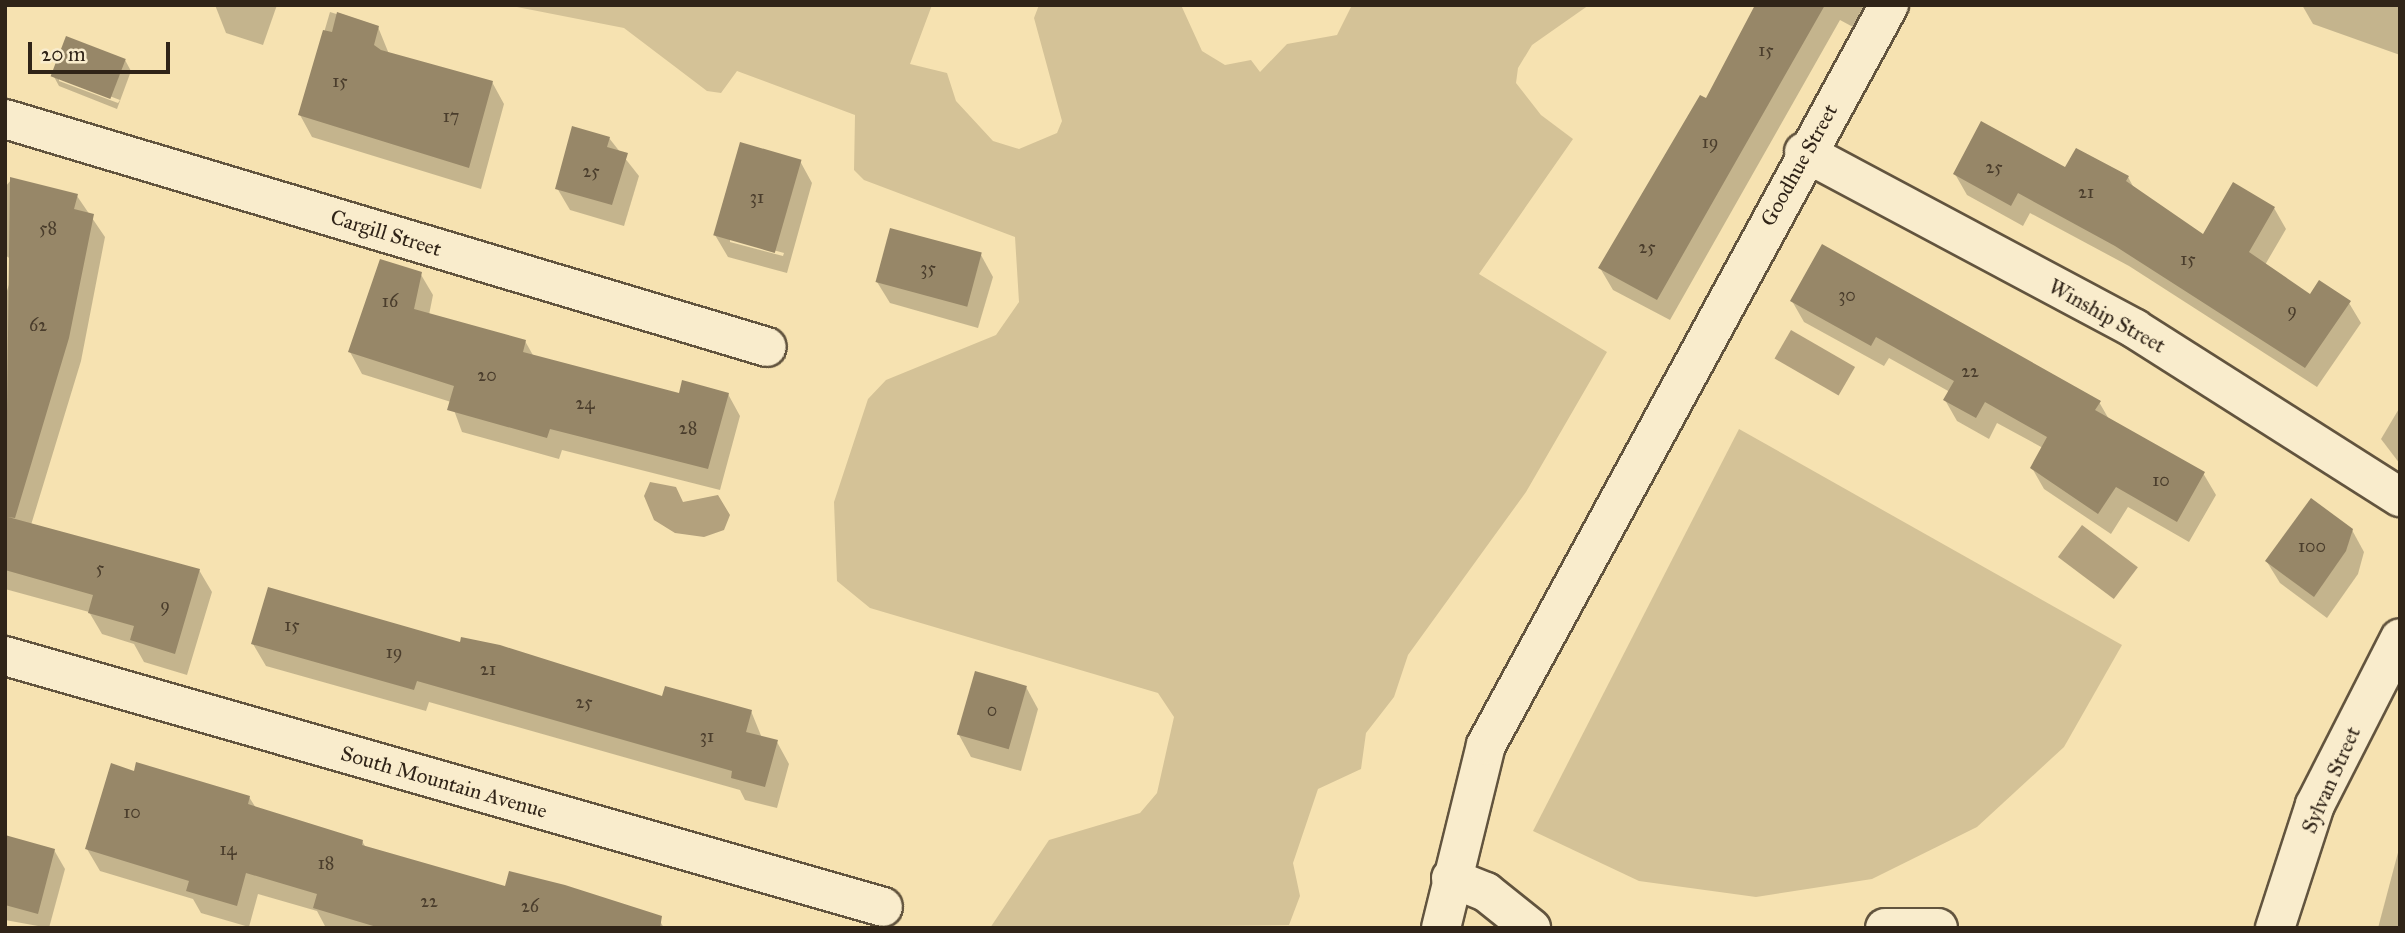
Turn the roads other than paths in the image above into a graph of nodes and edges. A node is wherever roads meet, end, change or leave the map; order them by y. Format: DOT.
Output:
graph roads {
  1 [pos="1889,5"];
  2 [pos="5,119"];
  3 [pos="1804,152"];
  4 [pos="766,347"];
  5 [pos="2400,497"];
  6 [pos="2400,638"];
  7 [pos="5,656"];
  8 [pos="1451,878"];
  9 [pos="883,907"];
  10 [pos="1441,928"];
  11 [pos="1531,928"];
  12 [pos="1885,928"];
  13 [pos="1938,928"];
  14 [pos="2276,928"];
  1 -- 3 [label="street, Goodhue Street"];
  2 -- 4 [label="street, Cargill Street"];
  3 -- 5 [label="street, Winship Street"];
  3 -- 8 [label="street, Goodhue Street"];
  6 -- 14 [label="street, Sylvan Street"];
  7 -- 9 [label="street, South Mountain Avenue"];
  8 -- 10 [label="street, Goodhue Street"];
  8 -- 11 [label="street"];
  12 -- 13 [label="street"];
}
